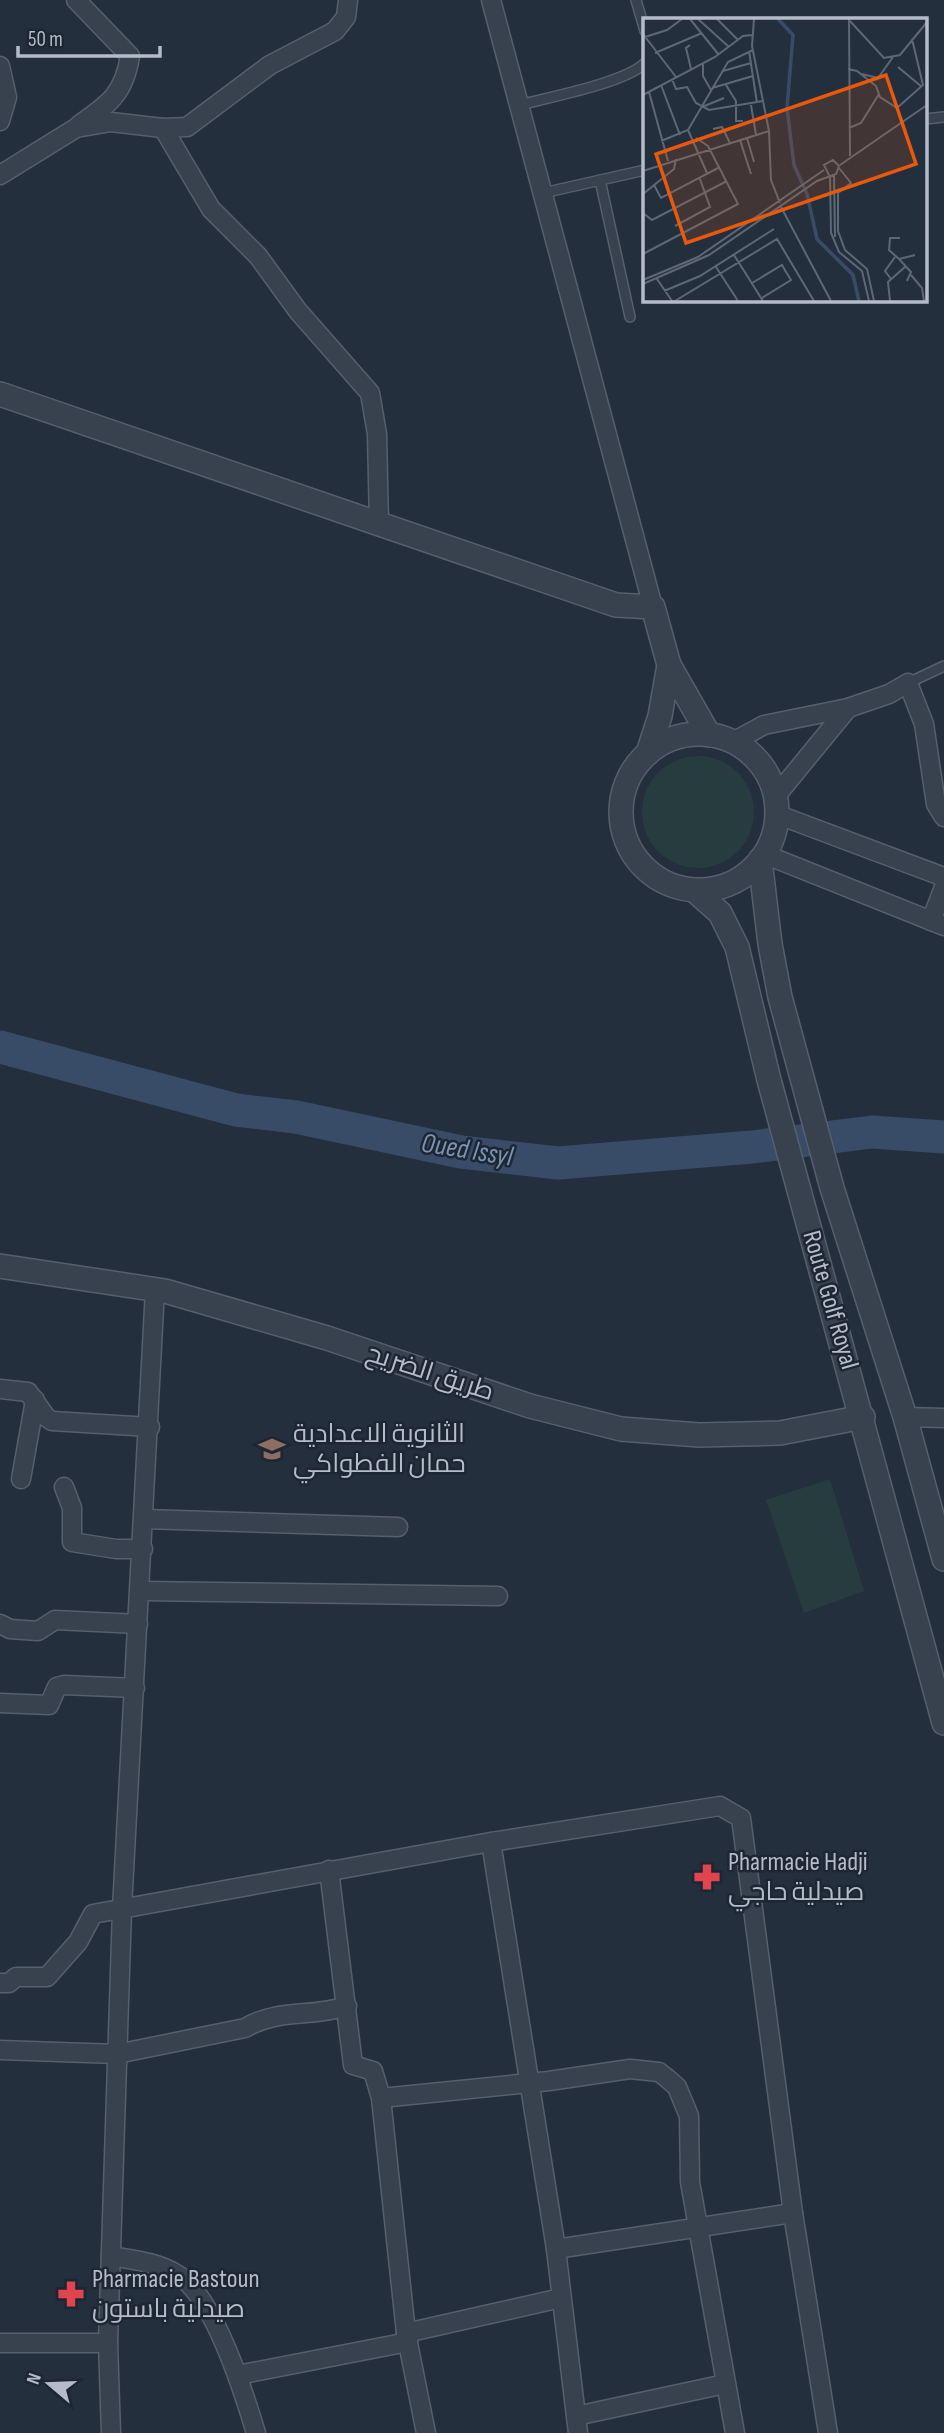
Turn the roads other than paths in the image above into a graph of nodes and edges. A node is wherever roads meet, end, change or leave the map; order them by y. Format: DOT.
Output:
graph roads {
  1 [pos="76,0"];
  2 [pos="348,0"];
  3 [pos="491,0"];
  4 [pos="636,0"];
  5 [pos="643,25"];
  6 [pos="643,65"];
  7 [pos="0,66"];
  8 [pos="520,105"];
  9 [pos="944,117"];
  10 [pos="926,118"];
  11 [pos="0,121"];
  12 [pos="76,128"];
  13 [pos="163,128"];
  14 [pos="643,170"];
  15 [pos="0,175"];
  16 [pos="600,180"];
  17 [pos="543,193"];
  18 [pos="630,317"];
  19 [pos="0,394"];
  20 [pos="379,524"];
  21 [pos="653,607"];
  22 [pos="669,665"];
  23 [pos="944,666"];
  24 [pos="908,683"];
  25 [pos="848,708"];
  26 [pos="709,735"];
  27 [pos="733,742"];
  28 [pos="648,753"];
  29 [pos="776,805"];
  30 [pos="944,817"];
  31 [pos="762,857"];
  32 [pos="944,877"];
  33 [pos="944,887"];
  34 [pos="694,890"];
  35 [pos="938,923"];
  36 [pos="0,1266"];
  37 [pos="155,1289"];
  38 [pos="0,1389"];
  39 [pos="34,1400"];
  40 [pos="905,1417"];
  41 [pos="863,1418"];
  42 [pos="944,1418"];
  43 [pos="149,1427"];
  44 [pos="21,1479"];
  45 [pos="64,1487"];
  46 [pos="144,1519"];
  47 [pos="398,1527"];
  48 [pos="143,1549"];
  49 [pos="944,1559"];
  50 [pos="140,1591"];
  51 [pos="498,1596"];
  52 [pos="0,1624"];
  53 [pos="138,1624"];
  54 [pos="135,1688"];
  55 [pos="0,1703"];
  56 [pos="944,1723"];
  57 [pos="491,1842"];
  58 [pos="329,1870"];
  59 [pos="122,1909"];
  60 [pos="0,1983"];
  61 [pos="347,2006"];
  62 [pos="0,2050"];
  63 [pos="117,2054"];
  64 [pos="527,2083"];
  65 [pos="381,2098"];
  66 [pos="793,2213"];
  67 [pos="700,2226"];
  68 [pos="556,2249"];
  69 [pos="111,2256"];
  70 [pos="561,2298"];
  71 [pos="407,2337"];
  72 [pos="0,2343"];
  73 [pos="108,2343"];
  74 [pos="238,2375"];
  75 [pos="725,2384"];
  76 [pos="577,2425"];
  77 [pos="111,2433"];
  78 [pos="256,2433"];
  79 [pos="426,2433"];
  80 [pos="735,2433"];
  81 [pos="828,2433"];
  1 -- 12 [label="street"];
  2 -- 13 [label="street"];
  3 -- 8 [label="street"];
  4 -- 5 [label="lane"];
  6 -- 8 [label="lane"];
  7 -- 11 [label="street"];
  8 -- 17 [label="street"];
  9 -- 10 [label="lane"];
  12 -- 13 [label="street"];
  12 -- 15 [label="street"];
  13 -- 20 [label="street"];
  14 -- 16 [label="lane"];
  16 -- 17 [label="lane"];
  16 -- 18 [label="lane"];
  17 -- 21 [label="street"];
  19 -- 20 [label="street"];
  20 -- 21 [label="street"];
  21 -- 22 [label="street"];
  22 -- 26 [label="street"];
  22 -- 28 [label="street"];
  23 -- 24 [label="lane"];
  24 -- 25 [label="street"];
  24 -- 30 [label="street"];
  25 -- 27 [label="street"];
  25 -- 29 [label="street"];
  26 -- 27 [label="street"];
  26 -- 28 [label="street"];
  27 -- 29 [label="street"];
  28 -- 34 [label="street"];
  29 -- 31 [label="street"];
  29 -- 32 [label="street"];
  31 -- 34 [label="street"];
  31 -- 35 [label="street"];
  31 -- 40 [label="street, Route Golf Royal"];
  33 -- 35 [label="street"];
  34 -- 41 [label="street, Route Golf Royal"];
  36 -- 37 [label="street, طريق الضريح"];
  37 -- 41 [label="street, طريق الضريح"];
  37 -- 43 [label="street"];
  38 -- 39 [label="street"];
  39 -- 43 [label="street"];
  39 -- 44 [label="street"];
  40 -- 42 [label="street"];
  40 -- 49 [label="street, Route Golf Royal"];
  41 -- 56 [label="street, Route Golf Royal"];
  43 -- 46 [label="street"];
  45 -- 48 [label="street"];
  46 -- 47 [label="street"];
  46 -- 48 [label="street"];
  48 -- 50 [label="street"];
  50 -- 51 [label="street"];
  50 -- 53 [label="street"];
  52 -- 53 [label="street"];
  53 -- 54 [label="street"];
  54 -- 55 [label="street"];
  54 -- 59 [label="street"];
  57 -- 58 [label="street"];
  57 -- 64 [label="street"];
  57 -- 66 [label="street"];
  58 -- 59 [label="street"];
  58 -- 61 [label="street"];
  59 -- 60 [label="street"];
  59 -- 63 [label="street"];
  61 -- 63 [label="street"];
  61 -- 65 [label="street"];
  62 -- 63 [label="street"];
  63 -- 69 [label="street"];
  64 -- 65 [label="street"];
  64 -- 67 [label="street"];
  64 -- 68 [label="street"];
  65 -- 71 [label="street"];
  66 -- 67 [label="street"];
  66 -- 81 [label="street"];
  67 -- 68 [label="street"];
  67 -- 75 [label="street"];
  68 -- 70 [label="street"];
  69 -- 73 [label="street"];
  69 -- 74 [label="street"];
  70 -- 71 [label="street"];
  70 -- 76 [label="street"];
  71 -- 74 [label="street"];
  71 -- 79 [label="street"];
  72 -- 73 [label="street"];
  73 -- 77 [label="street"];
  74 -- 78 [label="street"];
  75 -- 76 [label="street"];
  75 -- 80 [label="street"];
}
